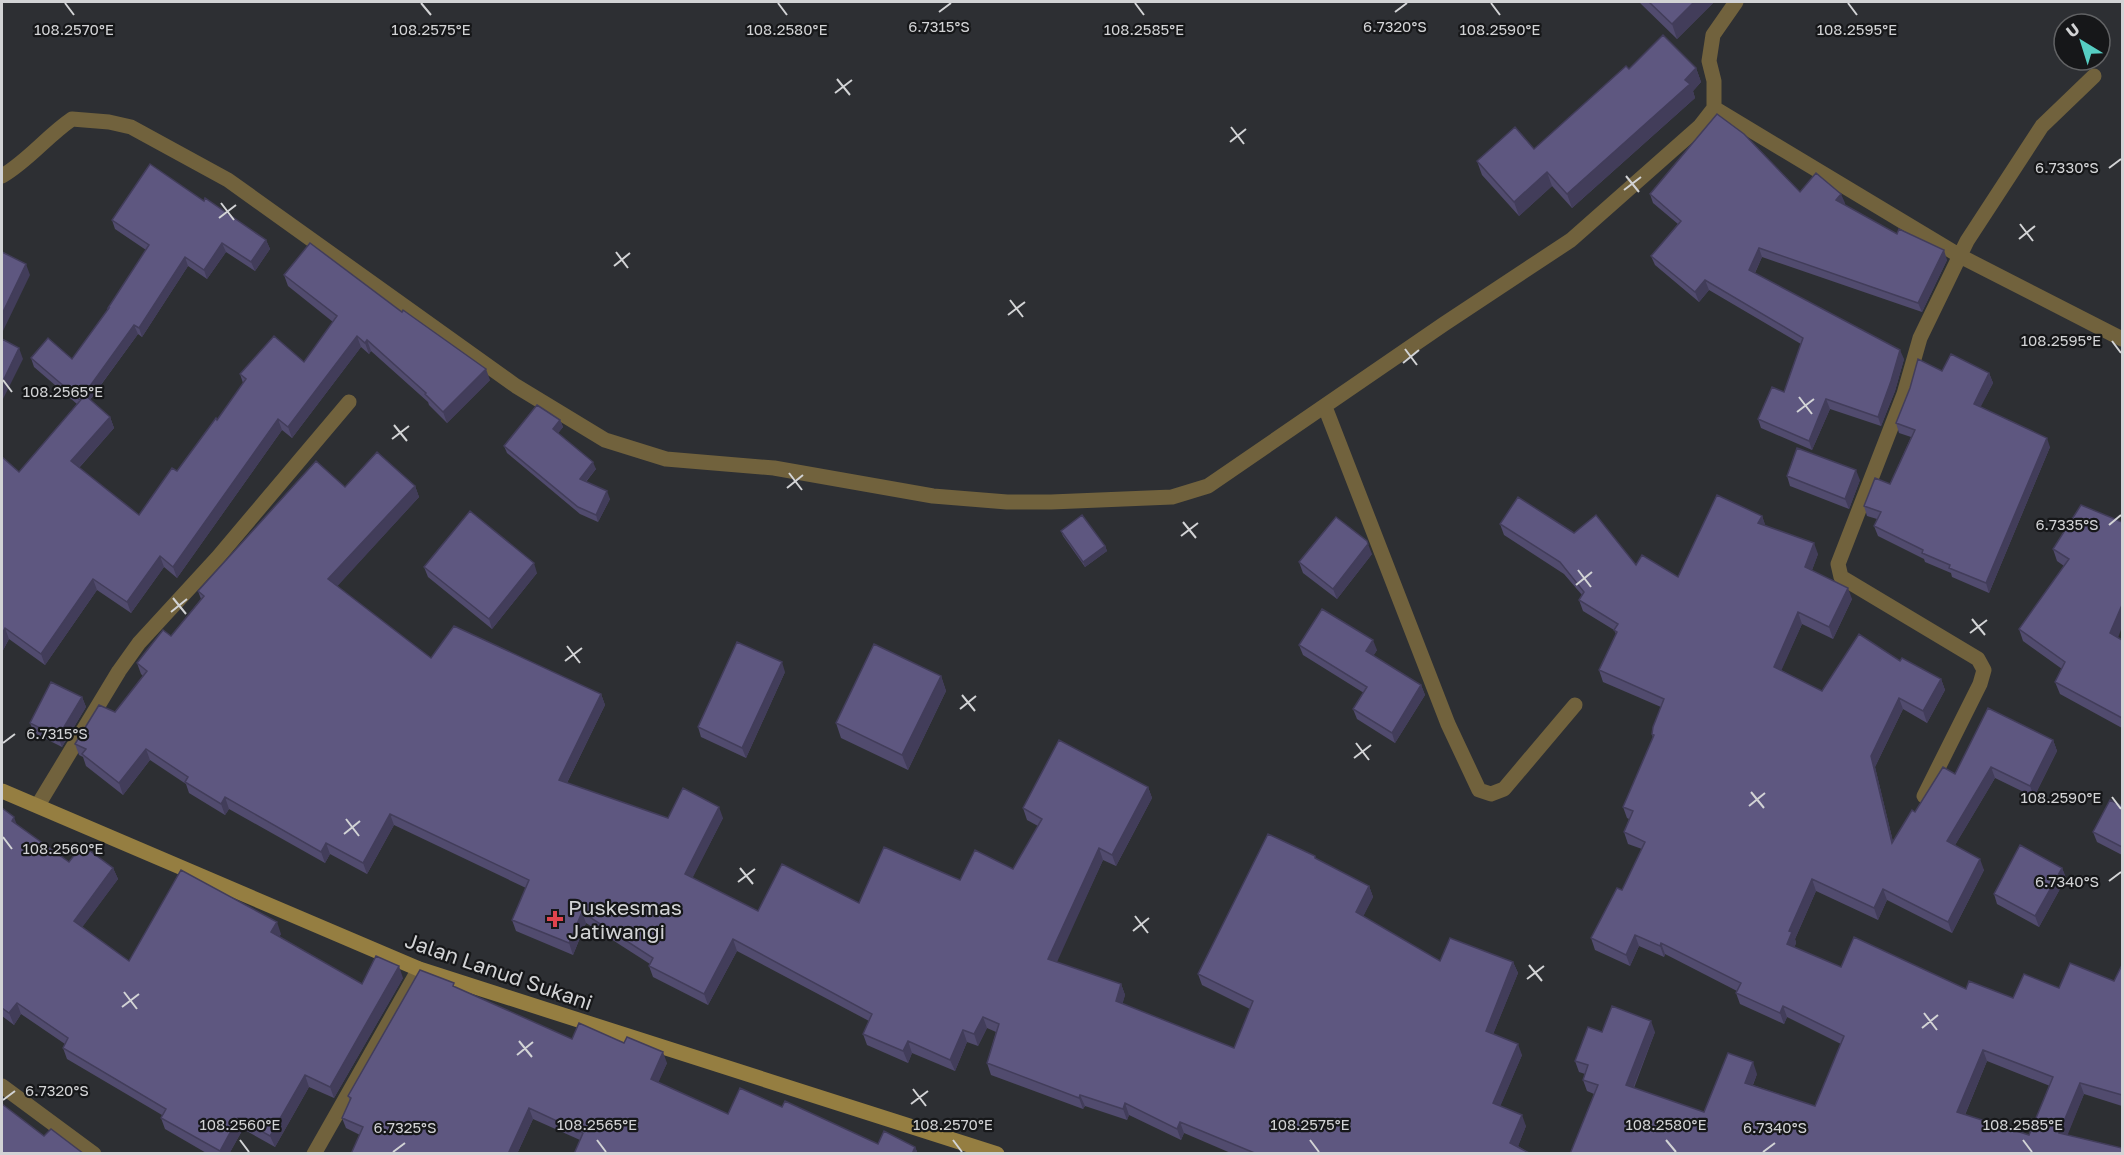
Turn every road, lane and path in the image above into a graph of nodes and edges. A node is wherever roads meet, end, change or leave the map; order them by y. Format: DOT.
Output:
graph roads {
  1 [pos="1736,2"];
  2 [pos="2094,76"];
  3 [pos="1714,108"];
  4 [pos="2,176"];
  5 [pos="1960,256"];
  6 [pos="2122,339"];
  7 [pos="350,402"];
  8 [pos="1325,407"];
  9 [pos="1575,705"];
  10 [pos="2,791"];
  11 [pos="1924,795"];
  12 [pos="38,806"];
  13 [pos="418,969"];
  14 [pos="2,1086"];
  15 [pos="94,1154"];
  16 [pos="314,1154"];
  17 [pos="997,1154"];
  1 -- 3 [label="street"];
  2 -- 5 [label="street"];
  3 -- 5 [label="street"];
  3 -- 8 [label="street"];
  4 -- 8 [label="street"];
  5 -- 6 [label="street"];
  5 -- 11 [label="street"];
  7 -- 12 [label="street"];
  8 -- 9 [label="street"];
  10 -- 12 [label="street, Jalan Lanud Sukani"];
  12 -- 13 [label="street, Jalan Lanud Sukani"];
  13 -- 16 [label="street"];
  13 -- 17 [label="street, Jalan Lanud Sukani"];
  14 -- 15 [label="street"];
}
